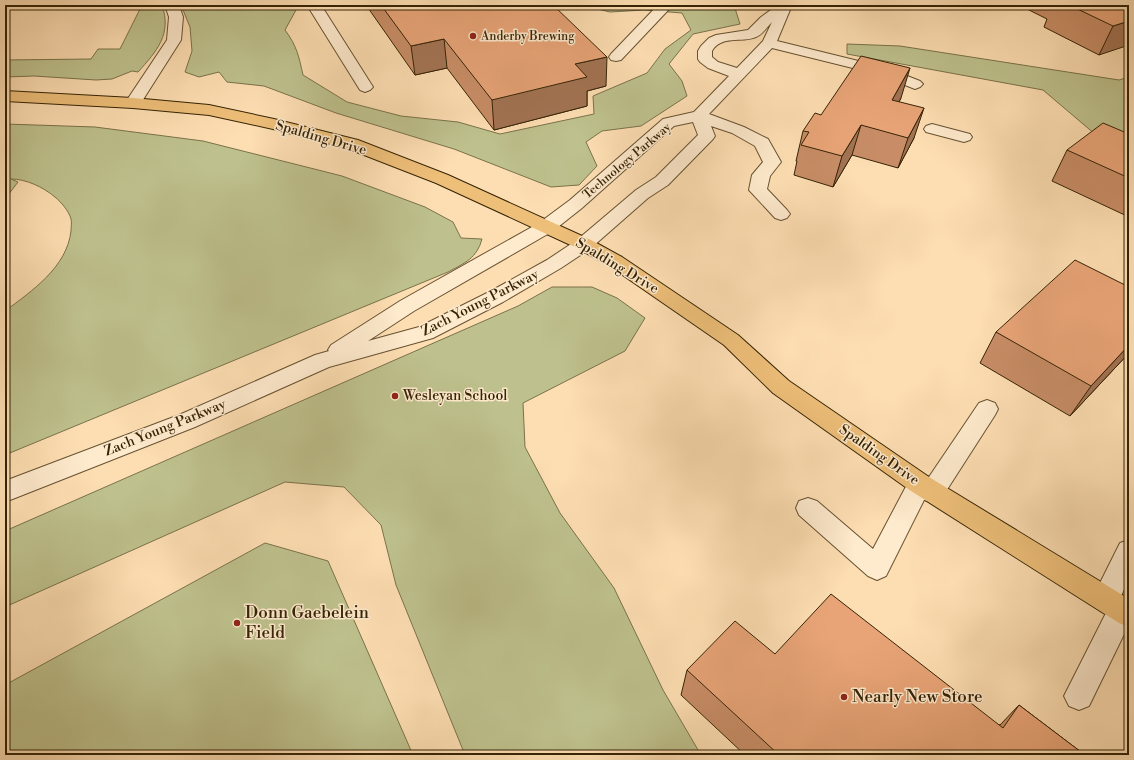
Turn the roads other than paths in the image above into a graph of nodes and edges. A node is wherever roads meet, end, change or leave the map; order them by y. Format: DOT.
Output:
graph roads {
  1 [pos="172,5"];
  2 [pos="314,5"];
  3 [pos="666,5"];
  4 [pos="782,5"];
  5 [pos="769,43"];
  6 [pos="616,57"];
  7 [pos="740,74"];
  8 [pos="915,84"];
  9 [pos="365,87"];
  10 [pos="5,96"];
  11 [pos="133,103"];
  12 [pos="700,115"];
  13 [pos="932,129"];
  14 [pos="964,136"];
  15 [pos="781,214"];
  16 [pos="546,227"];
  17 [pos="584,244"];
  18 [pos="323,361"];
  19 [pos="987,409"];
  20 [pos="926,488"];
  21 [pos="5,492"];
  22 [pos="808,508"];
  23 [pos="1129,551"];
  24 [pos="1119,608"];
  25 [pos="1079,696"];
  1 -- 11 [label="street"];
  2 -- 9 [label="street"];
  3 -- 6 [label="street"];
  4 -- 5 [label="street"];
  4 -- 7 [label="street"];
  5 -- 7 [label="street"];
  5 -- 8 [label="street"];
  7 -- 12 [label="street"];
  10 -- 11 [label="main road, Spalding Drive"];
  11 -- 16 [label="main road, Spalding Drive"];
  12 -- 15 [label="street"];
  12 -- 16 [label="street, Technology Parkway"];
  12 -- 17 [label="street"];
  13 -- 14 [label="street"];
  16 -- 17 [label="main road, Spalding Drive"];
  16 -- 18 [label="street, Zach Young Parkway"];
  17 -- 18 [label="street, Zach Young Parkway"];
  17 -- 20 [label="main road, Spalding Drive"];
  18 -- 21 [label="street, Zach Young Parkway"];
  19 -- 20 [label="street"];
  20 -- 22 [label="street"];
  20 -- 24 [label="main road, Spalding Drive"];
  23 -- 24 [label="street"];
  24 -- 25 [label="street"];
}
